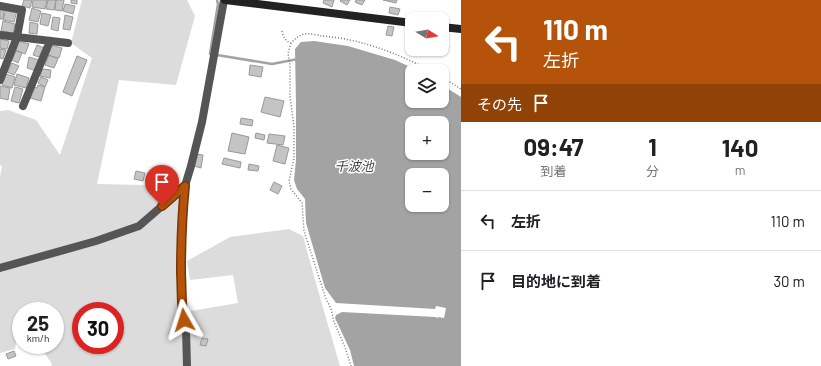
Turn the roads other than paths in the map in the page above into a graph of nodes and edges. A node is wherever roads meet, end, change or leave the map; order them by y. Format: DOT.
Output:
graph roads {
  1 [pos="225,0"];
  2 [pos="0,6"];
  3 [pos="405,22"];
  4 [pos="449,27"];
  5 [pos="461,28"];
  6 [pos="0,35"];
  7 [pos="17,37"];
  8 [pos="50,42"];
  9 [pos="68,43"];
  10 [pos="0,80"];
  11 [pos="24,106"];
  12 [pos="185,186"];
  13 [pos="0,268"];
  14 [pos="187,366"];
  1 -- 3 [label="street"];
  1 -- 12 [label="street"];
  2 -- 7 [label="street"];
  4 -- 5 [label="street"];
  6 -- 7 [label="street"];
  7 -- 8 [label="street"];
  7 -- 10 [label="street"];
  8 -- 9 [label="street"];
  8 -- 11 [label="street"];
  12 -- 13 [label="street"];
  12 -- 14 [label="street"];
}
